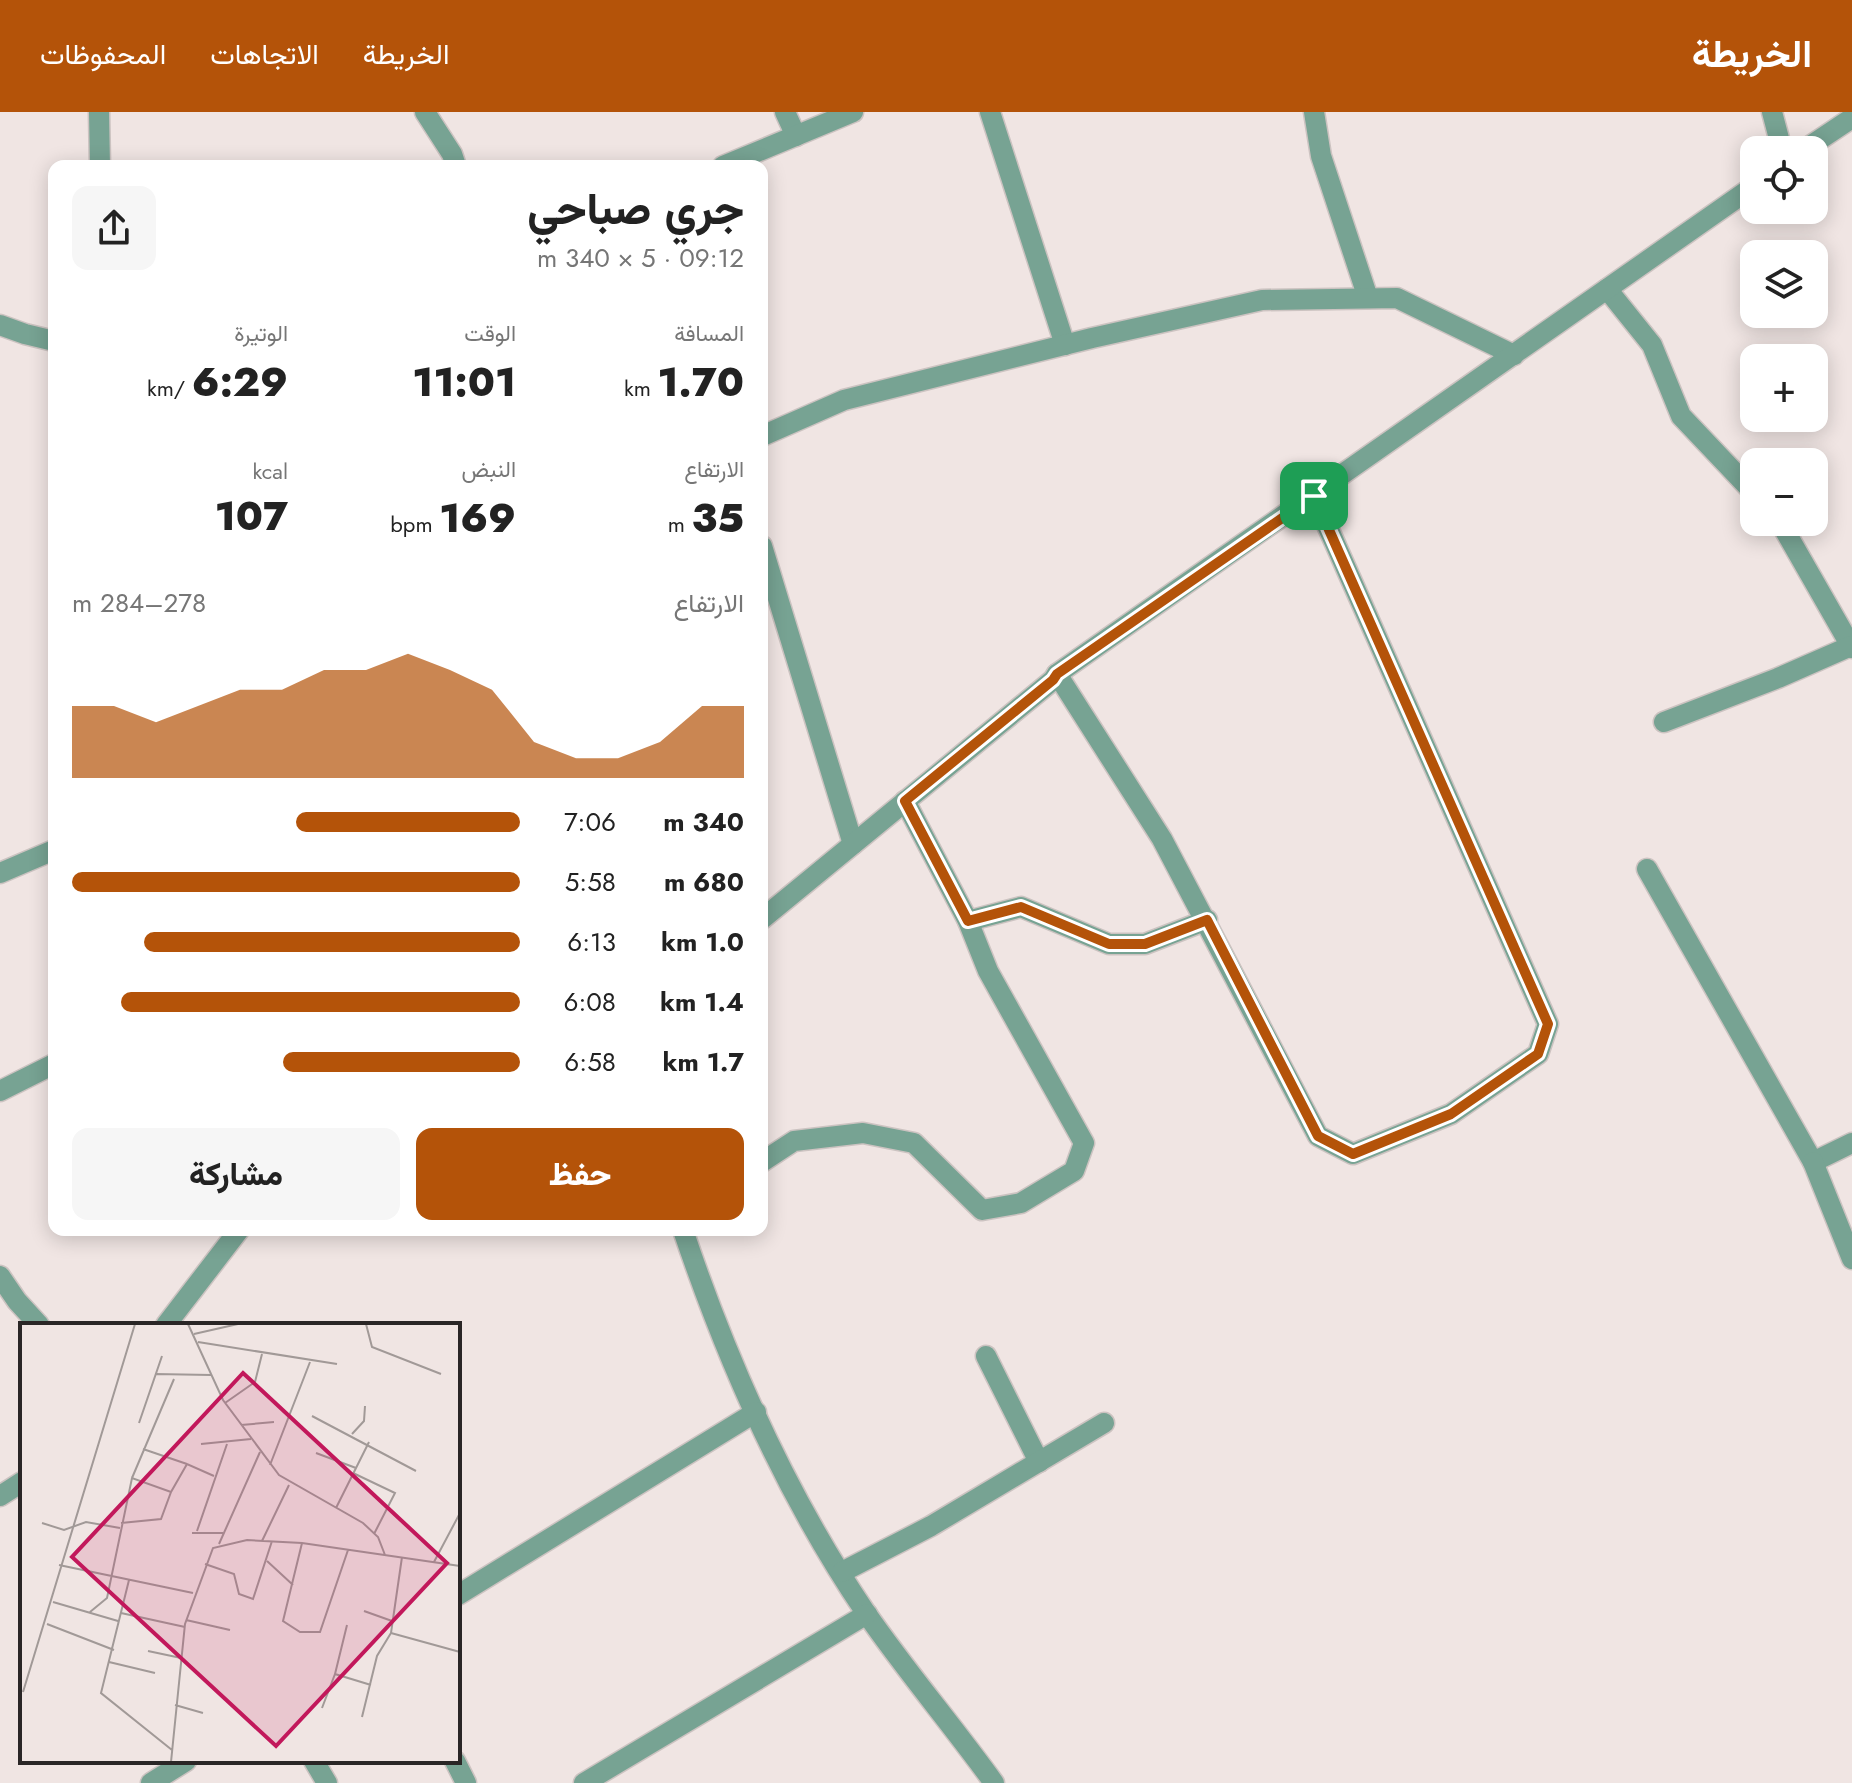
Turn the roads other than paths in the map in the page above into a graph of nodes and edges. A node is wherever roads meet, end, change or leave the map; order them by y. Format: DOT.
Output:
graph roads {
  1 [pos="99,112"];
  2 [pos="425,112"];
  3 [pos="785,112"];
  4 [pos="853,112"];
  5 [pos="990,112"];
  6 [pos="1314,112"];
  7 [pos="1772,112"];
  8 [pos="1852,118"];
  9 [pos="796,136"];
  10 [pos="1778,136"];
  11 [pos="1825,136"];
  12 [pos="100,160"];
  13 [pos="454,160"];
  14 [pos="738,160"];
  15 [pos="1740,196"];
  16 [pos="1607,289"];
  17 [pos="1368,298"];
  18 [pos="0,325"];
  19 [pos="48,335"];
  20 [pos="1065,345"];
  21 [pos="1514,355"];
  22 [pos="768,433"];
  23 [pos="1740,478"];
  24 [pos="1314,496"];
  25 [pos="1788,536"];
  26 [pos="768,566"];
  27 [pos="1852,647"];
  28 [pos="1057,674"];
  29 [pos="1664,722"];
  30 [pos="905,801"];
  31 [pos="853,844"];
  32 [pos="48,853"];
  33 [pos="1647,869"];
  34 [pos="0,873"];
  35 [pos="768,914"];
  36 [pos="1207,920"];
  37 [pos="968,921"];
  38 [pos="48,1067"];
  39 [pos="0,1091"];
  40 [pos="1852,1143"];
  41 [pos="768,1158"];
  42 [pos="1813,1162"];
  43 [pos="234,1236"];
  44 [pos="685,1236"];
  45 [pos="1852,1259"];
  46 [pos="0,1276"];
  47 [pos="37,1323"];
  48 [pos="168,1323"];
  49 [pos="986,1356"];
  50 [pos="756,1412"];
  51 [pos="1104,1423"];
  52 [pos="1039,1462"];
  53 [pos="20,1483"];
  54 [pos="0,1496"];
  55 [pos="842,1572"];
  56 [pos="460,1594"];
  57 [pos="867,1614"];
  58 [pos="183,1763"];
  59 [pos="315,1763"];
  60 [pos="456,1763"];
  61 [pos="151,1783"];
  62 [pos="327,1783"];
  63 [pos="466,1783"];
  64 [pos="584,1783"];
  65 [pos="993,1783"];
  1 -- 12 [label="street"];
  2 -- 13 [label="street"];
  3 -- 9 [label="street"];
  4 -- 9 [label="street"];
  5 -- 20 [label="street"];
  6 -- 17 [label="street"];
  7 -- 10 [label="street"];
  8 -- 11 [label="street"];
  9 -- 14 [label="street"];
  15 -- 16 [label="street"];
  16 -- 21 [label="street"];
  16 -- 23 [label="street"];
  17 -- 20 [label="street"];
  17 -- 21 [label="street"];
  18 -- 19 [label="street"];
  20 -- 22 [label="street"];
  21 -- 24 [label="street"];
  24 -- 28 [label="street"];
  24 -- 36 [label="street"];
  25 -- 27 [label="street"];
  26 -- 31 [label="street"];
  27 -- 29 [label="street"];
  28 -- 30 [label="street"];
  28 -- 36 [label="street"];
  30 -- 31 [label="street"];
  30 -- 37 [label="street"];
  31 -- 35 [label="street"];
  32 -- 34 [label="street"];
  33 -- 42 [label="street"];
  36 -- 37 [label="street"];
  37 -- 41 [label="street"];
  38 -- 39 [label="street"];
  40 -- 42 [label="street"];
  42 -- 45 [label="street"];
  43 -- 48 [label="street"];
  44 -- 50 [label="street"];
  46 -- 47 [label="street"];
  49 -- 52 [label="street"];
  50 -- 55 [label="street"];
  50 -- 56 [label="street"];
  51 -- 52 [label="street"];
  52 -- 55 [label="street"];
  53 -- 54 [label="street"];
  55 -- 57 [label="street"];
  57 -- 64 [label="street"];
  57 -- 65 [label="street"];
  58 -- 61 [label="street"];
  59 -- 62 [label="street"];
  60 -- 63 [label="street"];
}
